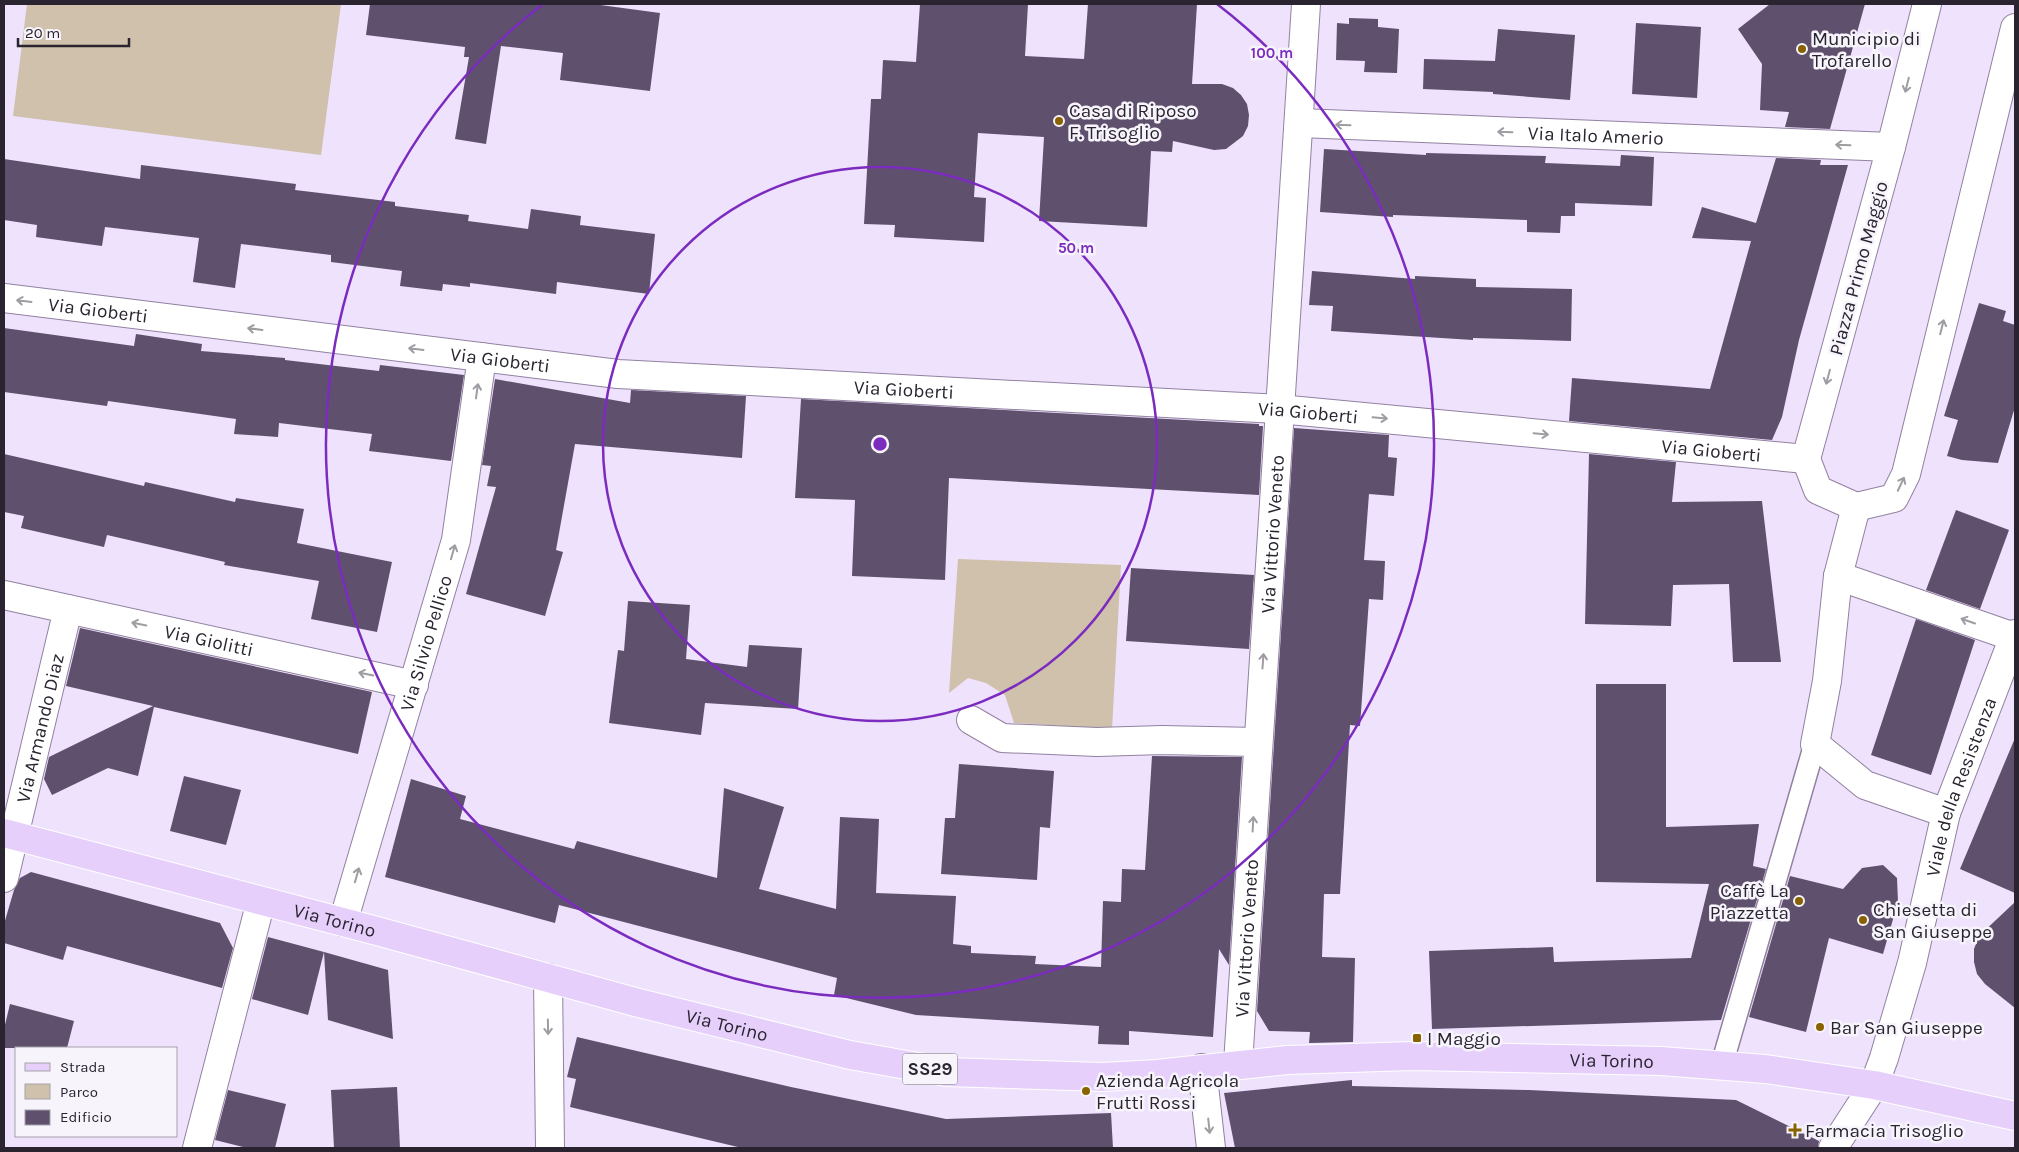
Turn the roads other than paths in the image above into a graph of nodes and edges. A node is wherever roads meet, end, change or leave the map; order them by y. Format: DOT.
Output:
graph roads {
  1 [pos="1306,4"];
  2 [pos="1928,4"];
  3 [pos="2015,28"];
  4 [pos="1300,123"];
  5 [pos="1891,147"];
  6 [pos="4,298"];
  7 [pos="482,357"];
  8 [pos="1279,409"];
  9 [pos="1806,459"];
  10 [pos="1856,507"];
  11 [pos="1838,576"];
  12 [pos="4,595"];
  13 [pos="68,609"];
  14 [pos="2015,636"];
  15 [pos="414,685"];
  16 [pos="971,720"];
  17 [pos="1258,742"];
  18 [pos="1815,744"];
  19 [pos="1946,813"];
  20 [pos="9,834"];
  21 [pos="4,878"];
  22 [pos="261,901"];
  23 [pos="343,922"];
  24 [pos="548,978"];
  25 [pos="1238,1064"];
  26 [pos="1722,1064"];
  27 [pos="1202,1068"];
  28 [pos="1874,1085"];
  29 [pos="2015,1116"];
  30 [pos="197,1148"];
  31 [pos="550,1148"];
  32 [pos="1211,1148"];
  33 [pos="1833,1148"];
  1 -- 4 [label="street, Via Vittorio Veneto"];
  2 -- 5 [label="street, Piazza Primo Maggio, one-way"];
  10 -- 3 [label="street, one-way"];
  5 -- 4 [label="street, Via Italo Amerio, one-way"];
  4 -- 8 [label="street, Via Vittorio Veneto"];
  5 -- 9 [label="street, Piazza Primo Maggio, one-way"];
  7 -- 6 [label="street, Via Gioberti, one-way"];
  7 -- 8 [label="street, Via Gioberti"];
  15 -- 7 [label="street, Via Silvio Pellico, one-way"];
  8 -- 9 [label="street, Via Gioberti, one-way"];
  17 -- 8 [label="street, Via Vittorio Veneto, one-way"];
  9 -- 10 [label="street"];
  10 -- 11 [label="street"];
  14 -- 11 [label="street, one-way"];
  11 -- 18 [label="street"];
  12 -- 13 [label="street, Via Giolitti"];
  15 -- 13 [label="street, Via Giolitti, one-way"];
  13 -- 20 [label="street, Via Armando Diaz"];
  14 -- 19 [label="street, Viale della Resistenza"];
  23 -- 15 [label="street, Via Silvio Pellico, one-way"];
  16 -- 17 [label="street"];
  25 -- 17 [label="street, Via Vittorio Veneto, one-way"];
  18 -- 19 [label="street"];
  18 -- 26 [label="street"];
  19 -- 28 [label="street, Viale della Resistenza"];
  20 -- 21 [label="street, Via Armando Diaz"];
  20 -- 22 [label="main road, Via Torino / SS29"];
  22 -- 23 [label="main road, Via Torino / SS29"];
  22 -- 30 [label="street"];
  23 -- 24 [label="main road, Via Torino / SS29"];
  24 -- 27 [label="main road, Via Torino / SS29"];
  24 -- 31 [label="street, one-way"];
  25 -- 26 [label="main road, Via Torino / SS29"];
  25 -- 27 [label="main road, Via Torino / SS29"];
  26 -- 28 [label="main road, Via Torino / SS29"];
  27 -- 32 [label="street, one-way"];
  28 -- 29 [label="main road, Via Torino / SS29"];
  28 -- 33 [label="street, Viale della Resistenza"];
}
